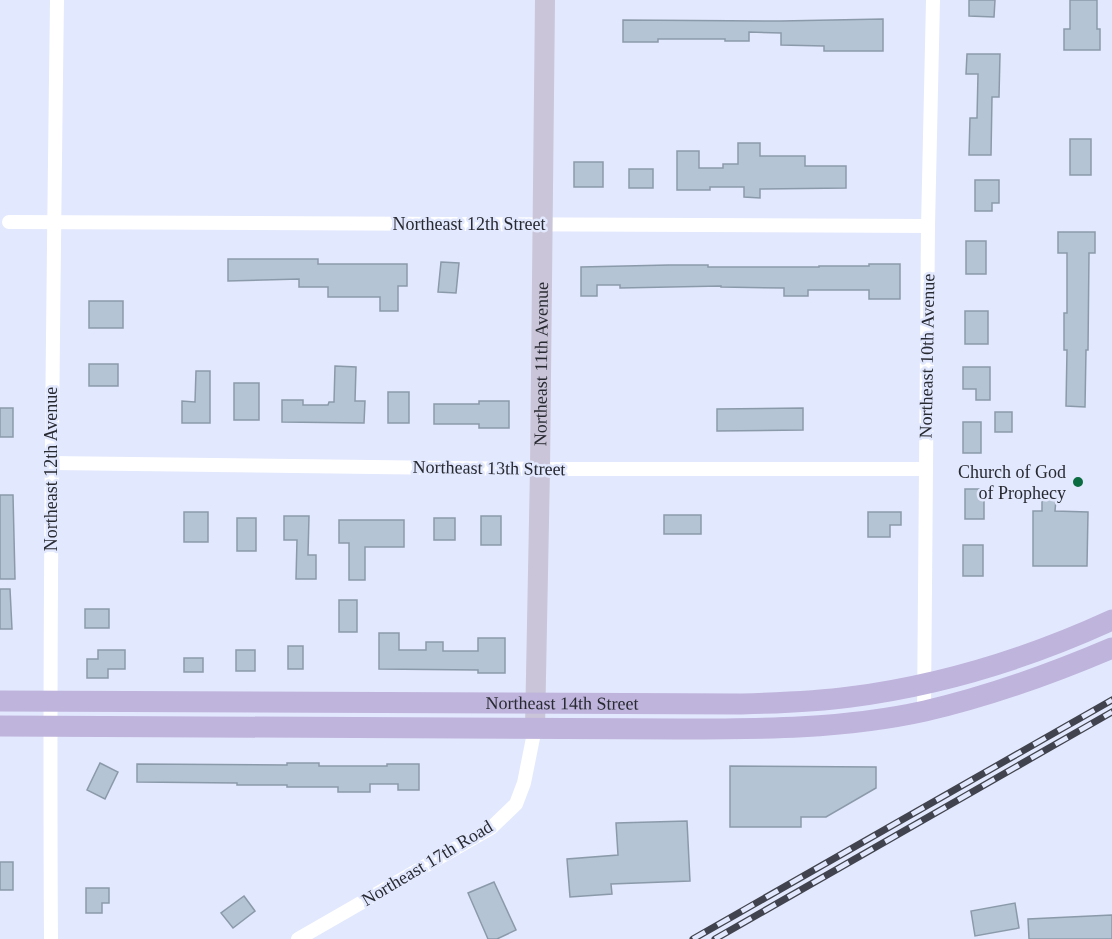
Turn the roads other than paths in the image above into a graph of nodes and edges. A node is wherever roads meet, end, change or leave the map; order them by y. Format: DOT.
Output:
graph roads {
  1 [pos="57,0"];
  2 [pos="545,0"];
  3 [pos="933,0"];
  4 [pos="9,222"];
  5 [pos="54,222"];
  6 [pos="542,225"];
  7 [pos="928,226"];
  8 [pos="51,463"];
  9 [pos="540,469"];
  10 [pos="926,469"];
  11 [pos="1112,620"];
  12 [pos="1112,636"];
  13 [pos="1112,649"];
  14 [pos="924,684"];
  15 [pos="0,701"];
  16 [pos="50,701"];
  17 [pos="535,703"];
  18 [pos="924,711"];
  19 [pos="0,726"];
  20 [pos="50,726"];
  21 [pos="535,729"];
  22 [pos="51,939"];
  23 [pos="298,939"];
  1 -- 5 [label="street, Northeast 12th Avenue"];
  2 -- 6 [label="street, Northeast 11th Avenue"];
  3 -- 7 [label="street, Northeast 10th Avenue"];
  4 -- 5 [label="street, Northeast 12th Street"];
  5 -- 6 [label="street, Northeast 12th Street"];
  5 -- 8 [label="street, Northeast 12th Avenue"];
  6 -- 7 [label="street, Northeast 12th Street"];
  6 -- 9 [label="street, Northeast 11th Avenue"];
  7 -- 10 [label="street, Northeast 10th Avenue"];
  8 -- 9 [label="street, Northeast 13th Street"];
  8 -- 16 [label="street, Northeast 12th Avenue"];
  9 -- 10 [label="street, Northeast 13th Street"];
  9 -- 17 [label="street, Northeast 11th Avenue"];
  10 -- 14 [label="street, Northeast 10th Avenue"];
  11 -- 14 [label="main road, Northeast 14th Street"];
  12 -- 13 [label="street"];
  13 -- 18 [label="main road, Northeast 14th Street"];
  14 -- 17 [label="main road, Northeast 14th Street"];
  14 -- 18 [label="street, Northeast 10th Avenue"];
  15 -- 16 [label="main road, Northeast 14th Street"];
  16 -- 17 [label="main road, Northeast 14th Street"];
  16 -- 20 [label="street, Northeast 12th Avenue"];
  17 -- 21 [label="street, Northeast 11th Avenue"];
  18 -- 21 [label="main road, Northeast 14th Street"];
  19 -- 20 [label="main road, Northeast 14th Street"];
  20 -- 21 [label="main road, Northeast 14th Street"];
  20 -- 22 [label="street, Northeast 12th Avenue"];
  21 -- 23 [label="street, Northeast 17th Road"];
}
